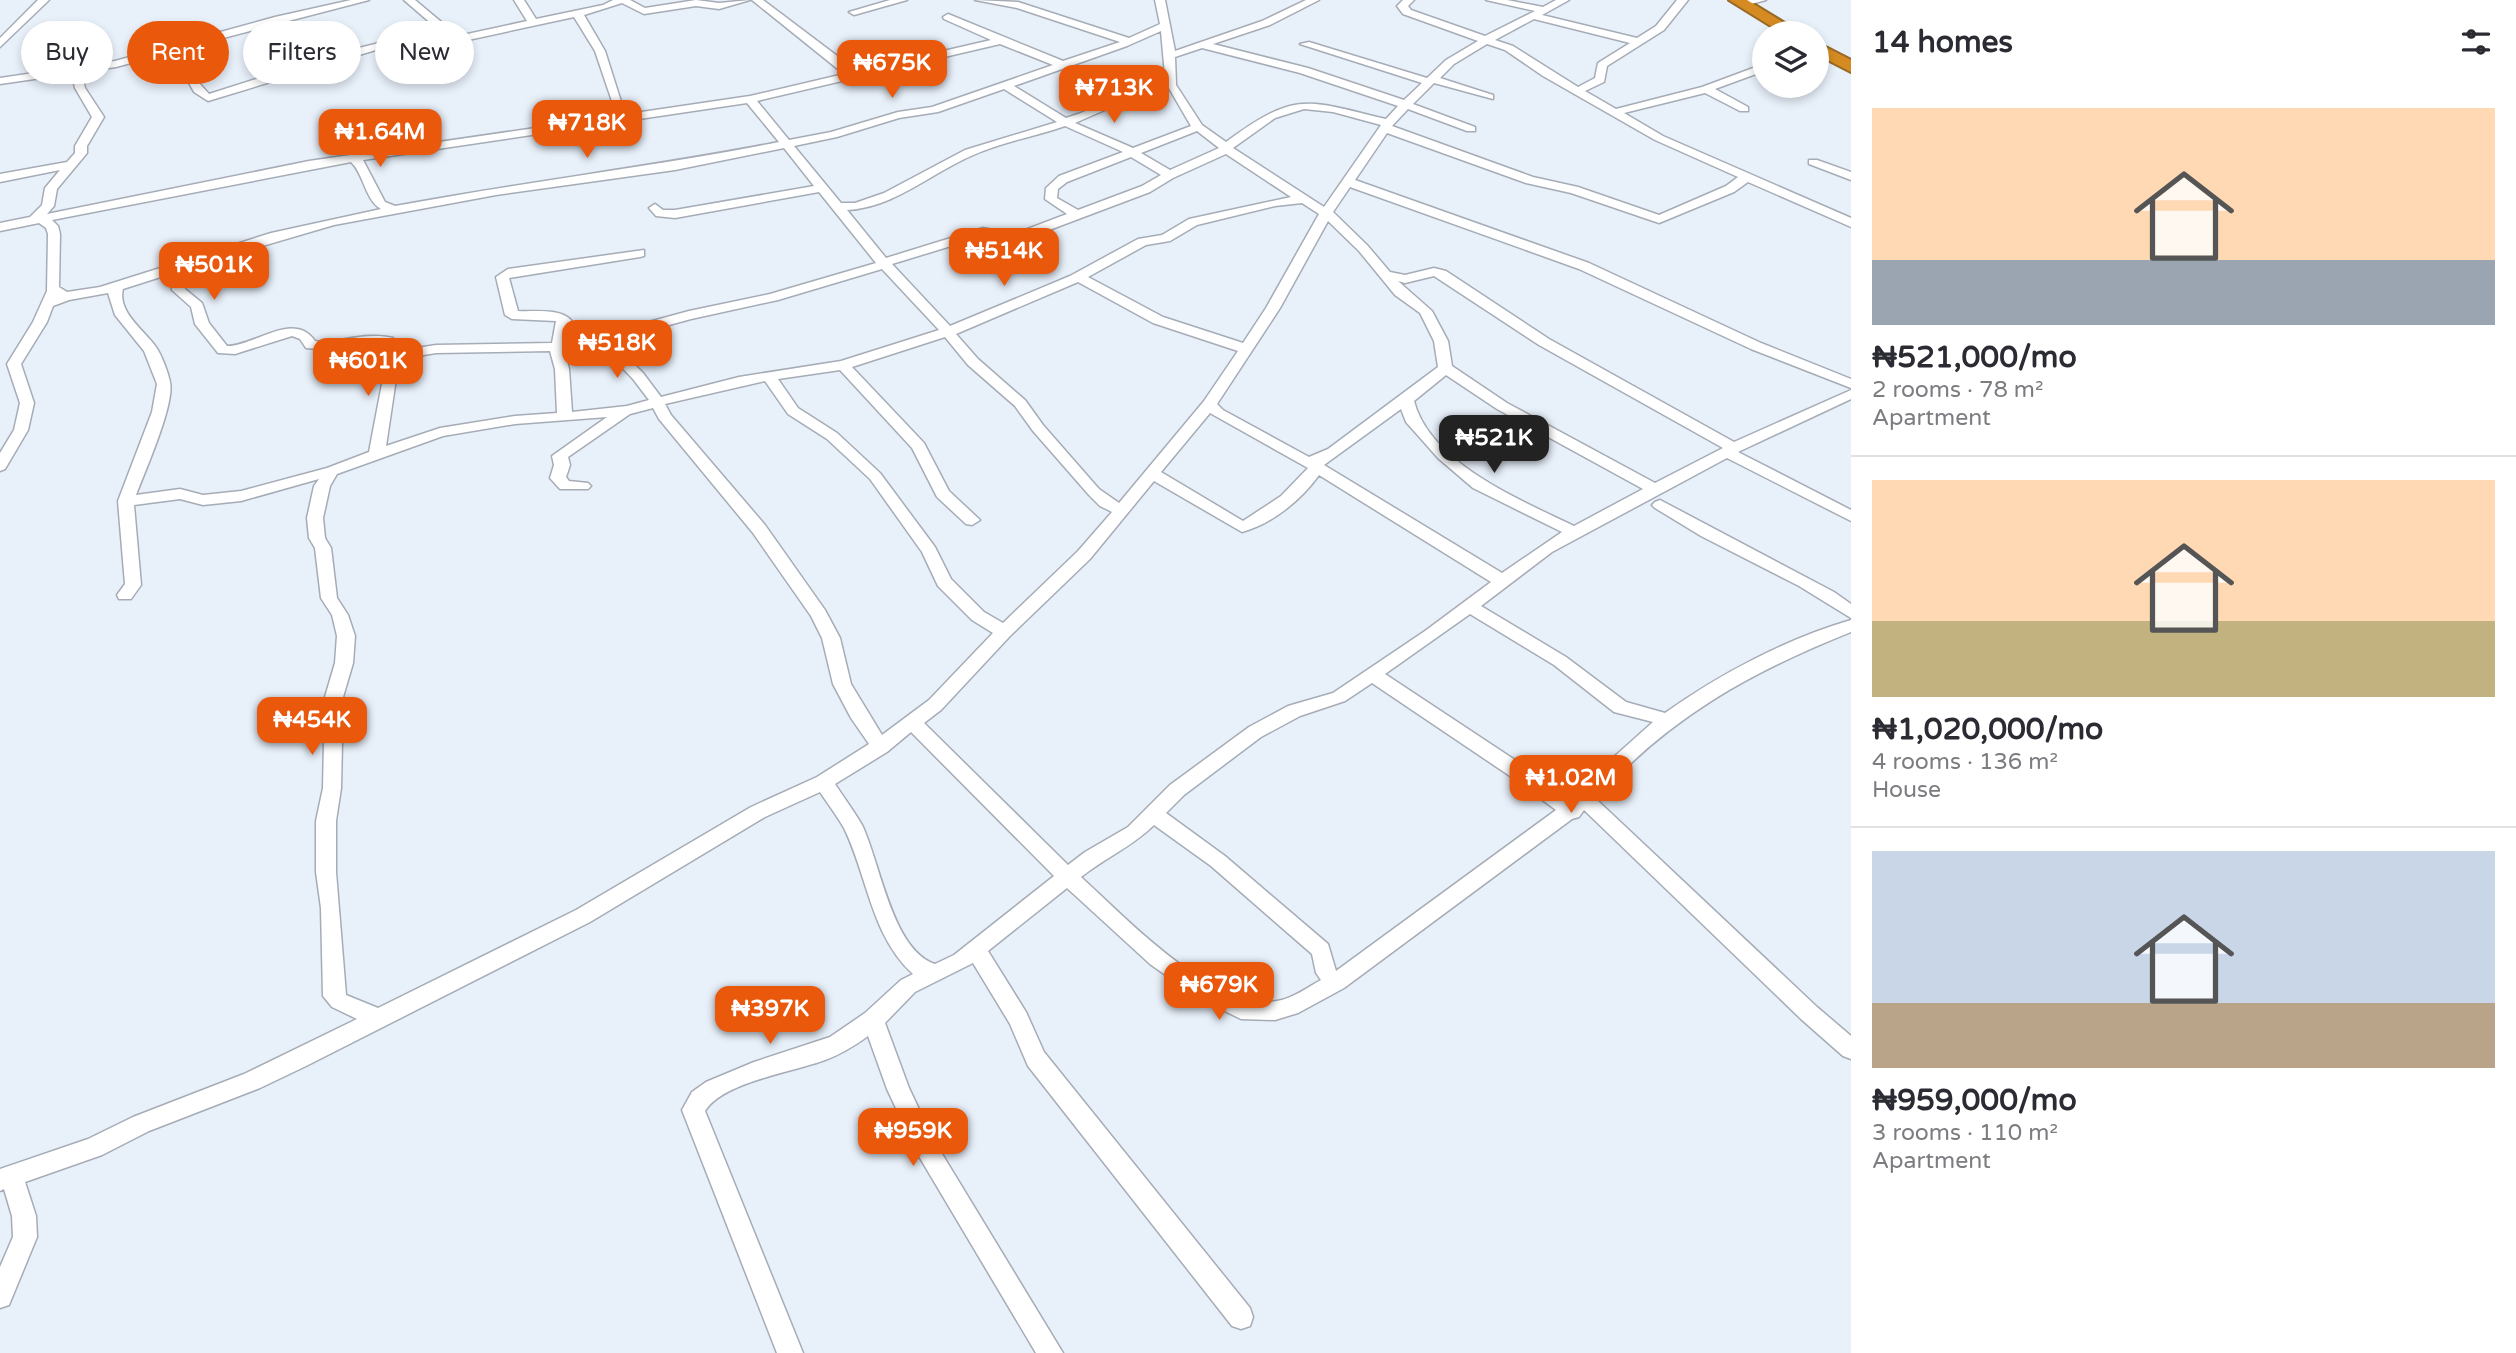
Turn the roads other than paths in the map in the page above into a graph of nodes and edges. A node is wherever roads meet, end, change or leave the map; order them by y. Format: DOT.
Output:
graph roads {
  1 [pos="44,0"];
  2 [pos="364,0"];
  3 [pos="409,0"];
  4 [pos="519,0"];
  5 [pos="745,0"];
  6 [pos="757,0"];
  7 [pos="902,0"];
  8 [pos="980,0"];
  9 [pos="1160,0"];
  10 [pos="1314,0"];
  11 [pos="1409,0"];
  12 [pos="1491,0"];
  13 [pos="1564,0"];
  14 [pos="1683,0"];
  15 [pos="1749,0"];
  16 [pos="618,1"];
  17 [pos="854,12"];
  18 [pos="1538,13"];
  19 [pos="579,15"];
  20 [pos="948,17"];
  21 [pos="434,21"];
  22 [pos="532,21"];
  23 [pos="1777,21"];
  24 [pos="1785,21"];
  25 [pos="1164,26"];
  26 [pos="229,33"];
  27 [pos="474,34"];
  28 [pos="1488,39"];
  29 [pos="1001,41"];
  30 [pos="1128,41"];
  31 [pos="1636,41"];
  32 [pos="0,44"];
  33 [pos="1305,44"];
  34 [pos="1201,45"];
  35 [pos="375,47"];
  36 [pos="1829,47"];
  37 [pos="1829,54"];
  38 [pos="1169,56"];
  39 [pos="1851,59"];
  40 [pos="1061,64"];
  41 [pos="1851,67"];
  42 [pos="1752,72"];
  43 [pos="849,75"];
  44 [pos="1170,76"];
  45 [pos="21,78"];
  46 [pos="1431,80"];
  47 [pos="0,81"];
  48 [pos="79,84"];
  49 [pos="195,84"];
  50 [pos="1003,84"];
  51 [pos="1706,89"];
  52 [pos="1578,91"];
  53 [pos="1489,97"];
  54 [pos="750,99"];
  55 [pos="1407,104"];
  56 [pos="1744,109"];
  57 [pos="1613,113"];
  58 [pos="625,117"];
  59 [pos="1066,123"];
  60 [pos="1198,127"];
  61 [pos="1471,129"];
  62 [pos="1388,130"];
  63 [pos="788,144"];
  64 [pos="1229,145"];
  65 [pos="1133,154"];
  66 [pos="354,158"];
  67 [pos="1814,162"];
  68 [pos="69,165"];
  69 [pos="1169,175"];
  70 [pos="1851,177"];
  71 [pos="0,178"];
  72 [pos="1745,178"];
  73 [pos="823,188"];
  74 [pos="1343,189"];
  75 [pos="1305,198"];
  76 [pos="384,208"];
  77 [pos="655,208"];
  78 [pos="844,209"];
  79 [pos="1326,213"];
  80 [pos="1077,215"];
  81 [pos="37,219"];
  82 [pos="1851,223"];
  83 [pos="0,227"];
  84 [pos="640,253"];
  85 [pos="884,264"];
  86 [pos="176,270"];
  87 [pos="1388,275"];
  88 [pos="1078,277"];
  89 [pos="111,290"];
  90 [pos="51,297"];
  91 [pos="948,331"];
  92 [pos="603,339"];
  93 [pos="554,349"];
  94 [pos="1247,349"];
  95 [pos="391,356"];
  96 [pos="843,365"];
  97 [pos="1444,368"];
  98 [pos="769,377"];
  99 [pos="1851,384"];
  100 [pos="1851,394"];
  101 [pos="1406,399"];
  102 [pos="658,400"];
  103 [pos="627,410"];
  104 [pos="1210,410"];
  105 [pos="1386,412"];
  106 [pos="565,417"];
  107 [pos="1411,419"];
  108 [pos="382,440"];
  109 [pos="401,447"];
  110 [pos="1731,450"];
  111 [pos="375,457"];
  112 [pos="1,462"];
  113 [pos="1314,463"];
  114 [pos="332,471"];
  115 [pos="1153,474"];
  116 [pos="583,486"];
  117 [pos="1652,496"];
  118 [pos="127,501"];
  119 [pos="1124,511"];
  120 [pos="1851,516"];
  121 [pos="972,520"];
  122 [pos="1574,532"];
  123 [pos="1502,581"];
  124 [pos="125,596"];
  125 [pos="1470,607"];
  126 [pos="1851,612"];
  127 [pos="1851,626"];
  128 [pos="1004,632"];
  129 [pos="1373,675"];
  130 [pos="1632,711"];
  131 [pos="1668,720"];
  132 [pos="913,723"];
  133 [pos="1649,736"];
  134 [pos="881,747"];
  135 [pos="824,782"];
  136 [pos="799,794"];
  137 [pos="836,804"];
  138 [pos="1578,806"];
  139 [pos="1154,814"];
  140 [pos="1067,876"];
  141 [pos="976,949"];
  142 [pos="909,959"];
  143 [pos="937,973"];
  144 [pos="1326,973"];
  145 [pos="908,986"];
  146 [pos="378,1018"];
  147 [pos="873,1020"];
  148 [pos="1851,1049"];
  149 [pos="6,1178"];
  150 [pos="0,1296"];
  151 [pos="1241,1317"];
  152 [pos="790,1353"];
  153 [pos="1050,1353"];
  1 -- 32 [label="street"];
  2 -- 26 [label="street"];
  3 -- 21 [label="street"];
  4 -- 22 [label="street"];
  5 -- 16 [label="street"];
  6 -- 43 [label="street"];
  7 -- 17 [label="street"];
  8 -- 30 [label="street"];
  9 -- 25 [label="street"];
  10 -- 34 [label="street"];
  11 -- 28 [label="street"];
  12 -- 18 [label="street"];
  13 -- 18 [label="street"];
  14 -- 31 [label="street"];
  15 -- 23 [label="highway"];
  15 -- 24 [label="highway"];
  16 -- 19 [label="street"];
  18 -- 28 [label="street"];
  18 -- 31 [label="street"];
  19 -- 22 [label="street"];
  19 -- 58 [label="street"];
  20 -- 29 [label="street"];
  22 -- 27 [label="street"];
  25 -- 30 [label="street"];
  25 -- 38 [label="street"];
  28 -- 46 [label="street"];
  28 -- 52 [label="street"];
  29 -- 40 [label="street"];
  29 -- 43 [label="street"];
  30 -- 40 [label="street"];
  31 -- 52 [label="street"];
  33 -- 46 [label="street"];
  34 -- 38 [label="street"];
  34 -- 55 [label="street"];
  35 -- 49 [label="street"];
  36 -- 39 [label="highway"];
  37 -- 41 [label="highway"];
  38 -- 44 [label="street"];
  40 -- 50 [label="street"];
  42 -- 51 [label="street"];
  43 -- 54 [label="street"];
  44 -- 59 [label="street"];
  44 -- 60 [label="street"];
  45 -- 47 [label="street"];
  46 -- 53 [label="street"];
  46 -- 55 [label="street"];
  48 -- 68 [label="street"];
  50 -- 59 [label="street"];
  50 -- 63 [label="street"];
  51 -- 56 [label="street"];
  51 -- 57 [label="street"];
  52 -- 57 [label="street"];
  54 -- 58 [label="street"];
  54 -- 63 [label="street"];
  55 -- 61 [label="street"];
  55 -- 62 [label="street"];
  57 -- 72 [label="street"];
  58 -- 66 [label="street"];
  59 -- 65 [label="street"];
  59 -- 78 [label="street"];
  60 -- 64 [label="street"];
  60 -- 65 [label="street"];
  62 -- 64 [label="street"];
  62 -- 72 [label="street"];
  62 -- 74 [label="street"];
  63 -- 73 [label="street"];
  63 -- 76 [label="street"];
  64 -- 69 [label="street"];
  64 -- 75 [label="street"];
  65 -- 69 [label="street"];
  65 -- 80 [label="street"];
  66 -- 76 [label="street"];
  66 -- 81 [label="street"];
  67 -- 70 [label="street"];
  68 -- 71 [label="street"];
  68 -- 81 [label="street"];
  69 -- 80 [label="street"];
  72 -- 82 [label="street"];
  73 -- 77 [label="street"];
  73 -- 78 [label="street"];
  74 -- 75 [label="street"];
  74 -- 79 [label="street"];
  74 -- 99 [label="street"];
  75 -- 79 [label="street"];
  75 -- 88 [label="street"];
  76 -- 86 [label="street"];
  78 -- 85 [label="street"];
  79 -- 87 [label="street"];
  79 -- 94 [label="street"];
  80 -- 85 [label="street"];
  81 -- 83 [label="street"];
  81 -- 90 [label="street"];
  84 -- 93 [label="street"];
  85 -- 91 [label="street"];
  85 -- 92 [label="street"];
  86 -- 89 [label="street"];
  86 -- 95 [label="street"];
  87 -- 97 [label="street"];
  87 -- 110 [label="street"];
  88 -- 91 [label="street"];
  88 -- 94 [label="street"];
  89 -- 90 [label="street"];
  89 -- 118 [label="street"];
  90 -- 112 [label="street"];
  91 -- 96 [label="street"];
  91 -- 119 [label="street"];
  92 -- 93 [label="street"];
  92 -- 102 [label="street"];
  93 -- 95 [label="street"];
  93 -- 106 [label="street"];
  94 -- 104 [label="street"];
  95 -- 108 [label="street"];
  96 -- 98 [label="street"];
  96 -- 121 [label="street"];
  97 -- 101 [label="street"];
  97 -- 117 [label="street"];
  98 -- 102 [label="street"];
  98 -- 128 [label="street"];
  100 -- 110 [label="street"];
  101 -- 105 [label="street"];
  101 -- 107 [label="street"];
  102 -- 103 [label="street"];
  102 -- 134 [label="street"];
  103 -- 106 [label="street"];
  103 -- 116 [label="street"];
  104 -- 113 [label="street"];
  104 -- 115 [label="street"];
  105 -- 107 [label="street"];
  105 -- 113 [label="street"];
  106 -- 109 [label="street"];
  107 -- 122 [label="street"];
  108 -- 109 [label="street"];
  108 -- 111 [label="street"];
  109 -- 111 [label="street"];
  110 -- 117 [label="street"];
  110 -- 120 [label="street"];
  111 -- 114 [label="street"];
  113 -- 115 [label="street"];
  113 -- 123 [label="street"];
  114 -- 118 [label="street"];
  114 -- 146 [label="street"];
  115 -- 119 [label="street"];
  117 -- 122 [label="street"];
  117 -- 126 [label="street"];
  118 -- 124 [label="street"];
  119 -- 128 [label="street"];
  122 -- 123 [label="street"];
  123 -- 125 [label="street"];
  125 -- 129 [label="street"];
  125 -- 130 [label="street"];
  127 -- 131 [label="street"];
  128 -- 132 [label="street"];
  129 -- 138 [label="street"];
  129 -- 139 [label="street"];
  130 -- 131 [label="street"];
  130 -- 133 [label="street"];
  131 -- 133 [label="street"];
  132 -- 134 [label="street"];
  132 -- 140 [label="street"];
  133 -- 138 [label="street"];
  134 -- 135 [label="street"];
  135 -- 136 [label="street"];
  135 -- 137 [label="street"];
  136 -- 137 [label="street"];
  136 -- 146 [label="street"];
  137 -- 142 [label="street"];
  138 -- 140 [label="street"];
  138 -- 148 [label="street"];
  139 -- 140 [label="street"];
  139 -- 144 [label="street"];
  140 -- 141 [label="street"];
  141 -- 143 [label="street"];
  141 -- 151 [label="street"];
  142 -- 143 [label="street"];
  142 -- 145 [label="street"];
  143 -- 145 [label="street"];
  145 -- 147 [label="street"];
  146 -- 149 [label="street"];
  147 -- 152 [label="street"];
  147 -- 153 [label="street"];
  149 -- 150 [label="street"];
}
